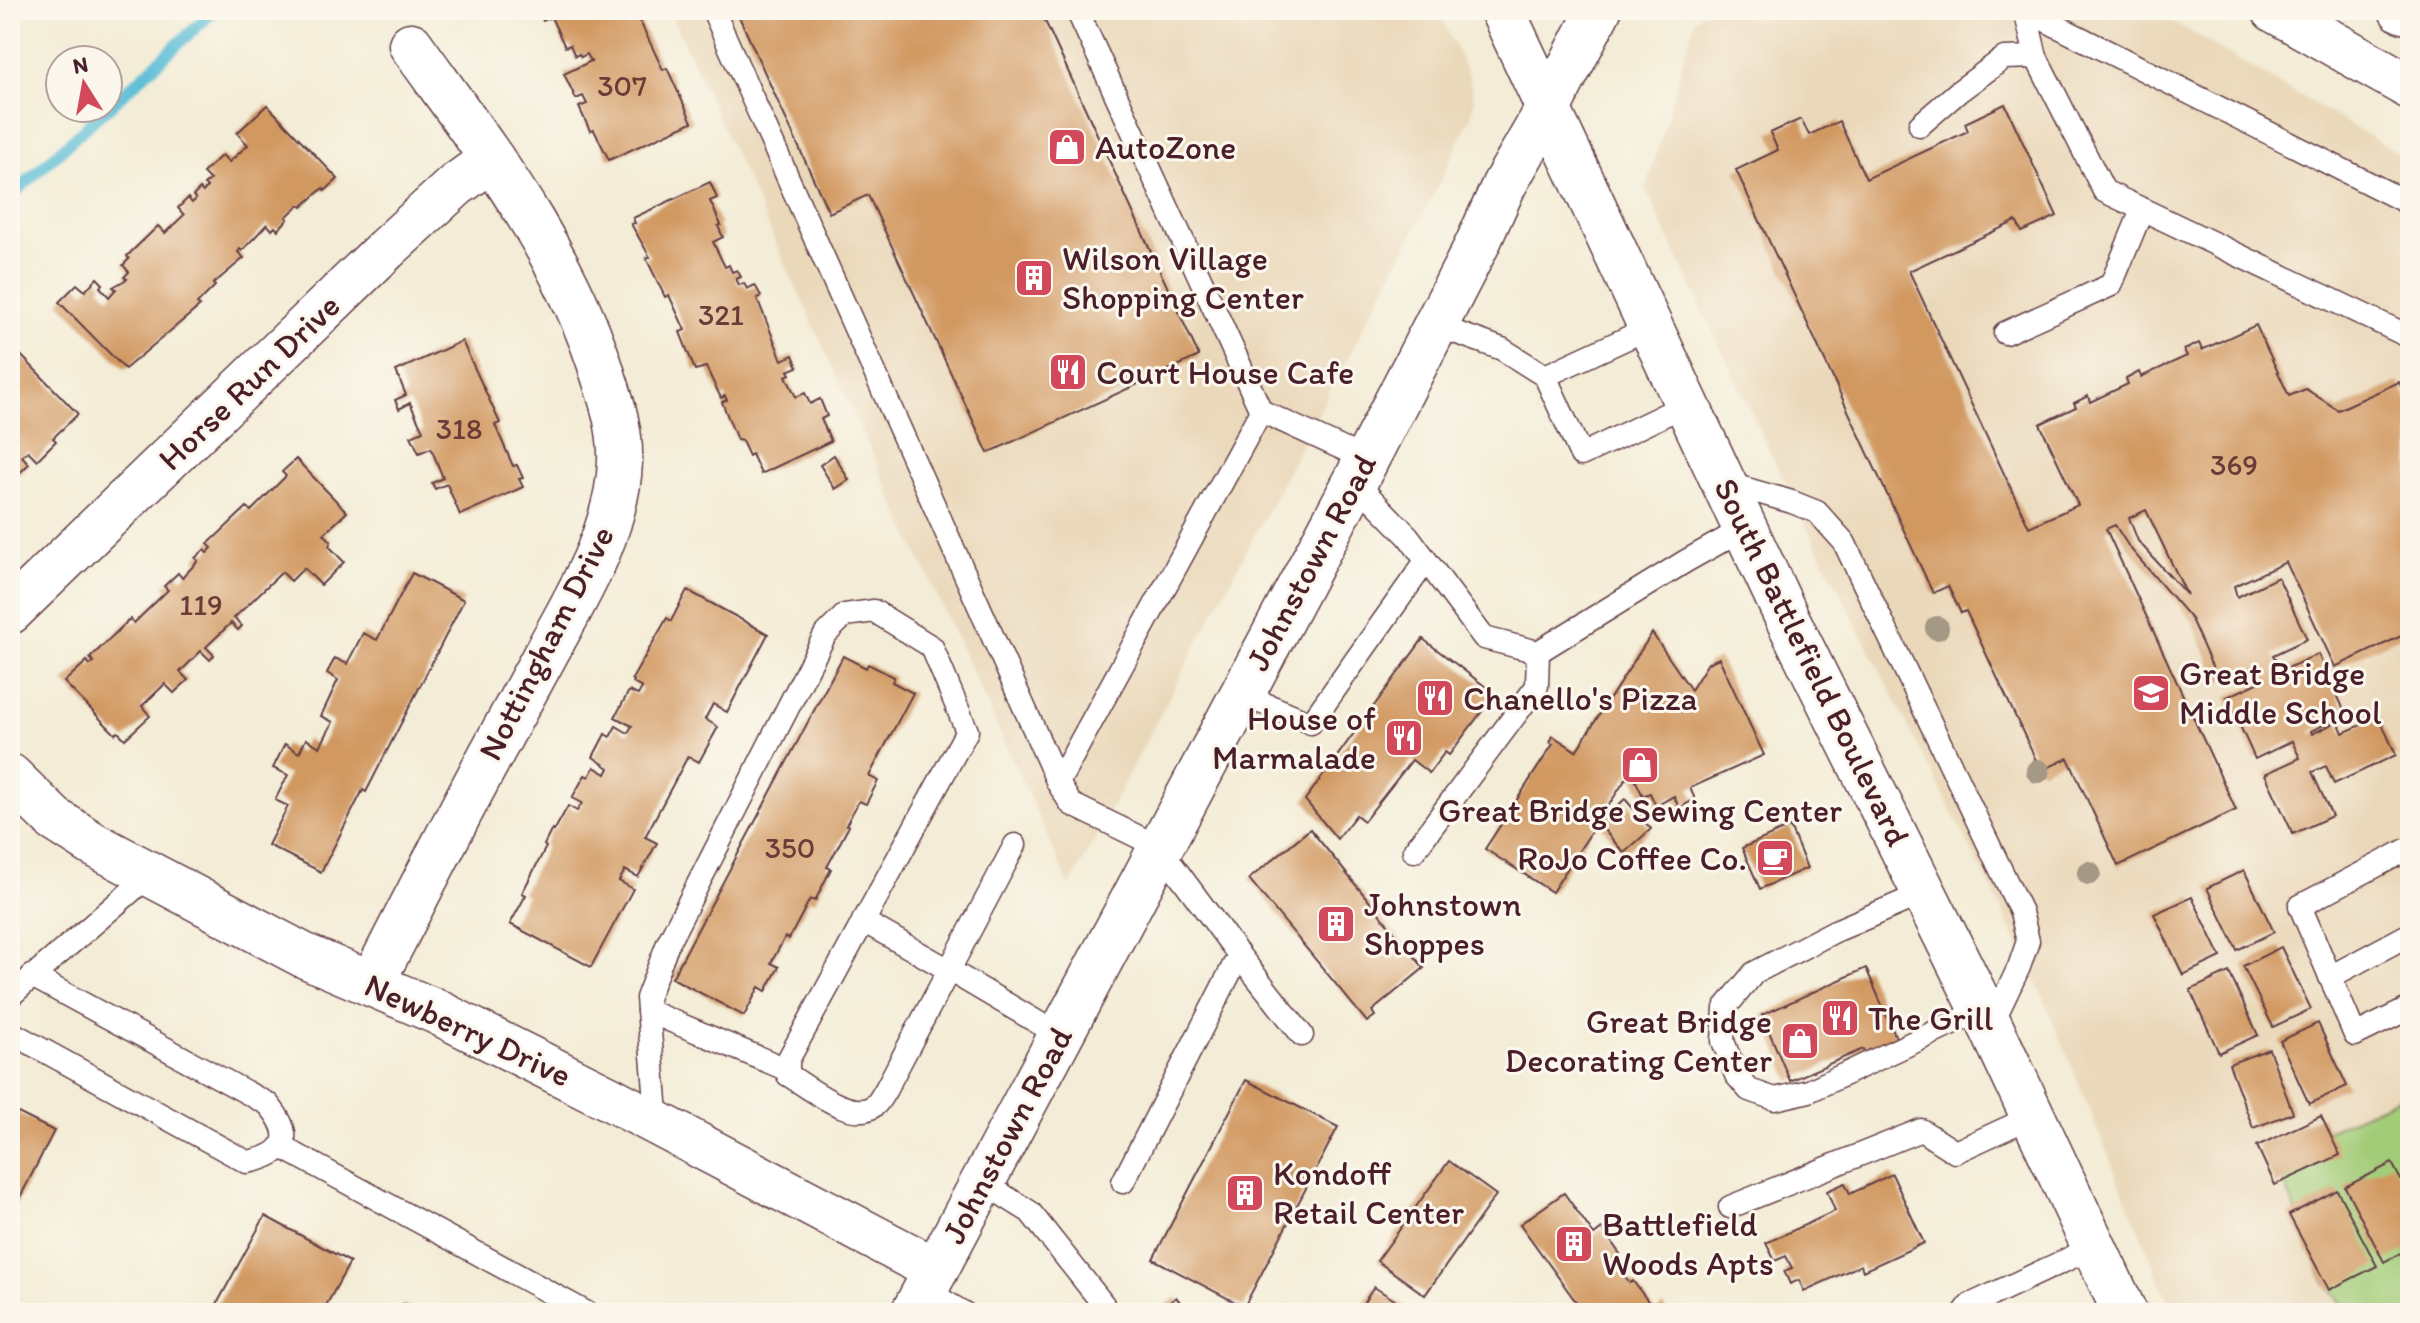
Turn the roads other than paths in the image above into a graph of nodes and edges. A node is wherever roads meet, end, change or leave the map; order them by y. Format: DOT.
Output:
graph roads {
  1 [pos="713,10"];
  2 [pos="1077,10"];
  3 [pos="1502,10"];
  4 [pos="1599,10"];
  5 [pos="2025,10"];
  6 [pos="2274,10"];
  7 [pos="2401,10"];
  8 [pos="2410,13"];
  9 [pos="411,45"];
  10 [pos="2036,57"];
  11 [pos="2410,87"];
  12 [pos="1549,107"];
  13 [pos="1920,125"];
  14 [pos="492,159"];
  15 [pos="2410,204"];
  16 [pos="2142,210"];
  17 [pos="1435,325"];
  18 [pos="1651,327"];
  19 [pos="2005,333"];
  20 [pos="2410,337"];
  21 [pos="1545,376"];
  22 [pos="1687,404"];
  23 [pos="1261,411"];
  24 [pos="1360,470"];
  25 [pos="1724,483"];
  26 [pos="1745,528"];
  27 [pos="1426,561"];
  28 [pos="10,612"];
  29 [pos="1538,652"];
  30 [pos="1241,694"];
  31 [pos="10,776"];
  32 [pos="1058,783"];
  33 [pos="1015,845"];
  34 [pos="1159,847"];
  35 [pos="2410,848"];
  36 [pos="1414,851"];
  37 [pos="151,874"];
  38 [pos="1924,893"];
  39 [pos="863,921"];
  40 [pos="2410,934"];
  41 [pos="1239,955"];
  42 [pos="949,970"];
  43 [pos="32,976"];
  44 [pos="2330,977"];
  45 [pos="372,983"];
  46 [pos="10,996"];
  47 [pos="2410,1008"];
  48 [pos="648,1011"];
  49 [pos="1986,1019"];
  50 [pos="10,1032"];
  51 [pos="1059,1035"];
  52 [pos="1302,1035"];
  53 [pos="788,1070"];
  54 [pos="2033,1116"];
  55 [pos="658,1124"];
  56 [pos="282,1147"];
  57 [pos="982,1182"];
  58 [pos="1123,1182"];
  59 [pos="1730,1207"];
  60 [pos="2094,1247"];
  61 [pos="925,1291"];
  62 [pos="1103,1304"];
  63 [pos="587,1313"];
  64 [pos="964,1313"];
  65 [pos="1964,1313"];
  66 [pos="2125,1313"];
  1 -- 32 [label="lane"];
  2 -- 23 [label="lane"];
  3 -- 12 [label="main road, South Battlefield Boulevard"];
  4 -- 12 [label="main road, Johnstown Road"];
  5 -- 10 [label="lane"];
  5 -- 15 [label="lane"];
  6 -- 11 [label="main road"];
  7 -- 8 [label="main road"];
  9 -- 14 [label="main road, Nottingham Drive"];
  10 -- 13 [label="lane"];
  10 -- 16 [label="lane"];
  12 -- 17 [label="main road, Johnstown Road"];
  12 -- 18 [label="main road, South Battlefield Boulevard"];
  14 -- 28 [label="main road, Horse Run Drive"];
  14 -- 45 [label="main road, Nottingham Drive"];
  16 -- 19 [label="lane"];
  16 -- 20 [label="lane"];
  17 -- 21 [label="lane"];
  17 -- 24 [label="main road, Johnstown Road"];
  18 -- 21 [label="lane"];
  18 -- 22 [label="main road, South Battlefield Boulevard"];
  21 -- 22 [label="lane"];
  22 -- 25 [label="main road, South Battlefield Boulevard"];
  23 -- 24 [label="lane"];
  23 -- 32 [label="lane"];
  24 -- 27 [label="lane"];
  24 -- 30 [label="main road, Johnstown Road"];
  25 -- 26 [label="main road, South Battlefield Boulevard"];
  25 -- 49 [label="lane"];
  26 -- 29 [label="lane"];
  26 -- 38 [label="main road, South Battlefield Boulevard"];
  27 -- 29 [label="lane"];
  27 -- 30 [label="lane"];
  29 -- 36 [label="lane"];
  30 -- 34 [label="main road, Johnstown Road"];
  31 -- 37 [label="main road, Newberry Drive"];
  32 -- 34 [label="lane"];
  33 -- 42 [label="lane"];
  34 -- 41 [label="lane"];
  34 -- 51 [label="main road, Johnstown Road"];
  35 -- 44 [label="lane"];
  37 -- 43 [label="lane"];
  37 -- 45 [label="main road, Newberry Drive"];
  38 -- 49 [label="main road, South Battlefield Boulevard"];
  38 -- 49 [label="lane"];
  39 -- 42 [label="lane"];
  39 -- 48 [label="lane"];
  39 -- 53 [label="lane"];
  40 -- 44 [label="lane"];
  41 -- 52 [label="lane"];
  41 -- 58 [label="lane"];
  42 -- 51 [label="lane"];
  42 -- 53 [label="lane"];
  43 -- 46 [label="lane"];
  43 -- 56 [label="lane"];
  44 -- 47 [label="lane"];
  45 -- 55 [label="main road, Newberry Drive"];
  48 -- 53 [label="lane"];
  48 -- 55 [label="lane"];
  49 -- 54 [label="main road, South Battlefield Boulevard"];
  50 -- 56 [label="lane"];
  51 -- 57 [label="main road, Johnstown Road"];
  54 -- 59 [label="lane"];
  54 -- 60 [label="main road, South Battlefield Boulevard"];
  55 -- 61 [label="main road, Newberry Drive"];
  56 -- 63 [label="lane"];
  57 -- 61 [label="main road, Johnstown Road"];
  57 -- 62 [label="lane"];
  60 -- 65 [label="lane"];
  60 -- 66 [label="main road, South Battlefield Boulevard"];
  61 -- 64 [label="lane"];
}
